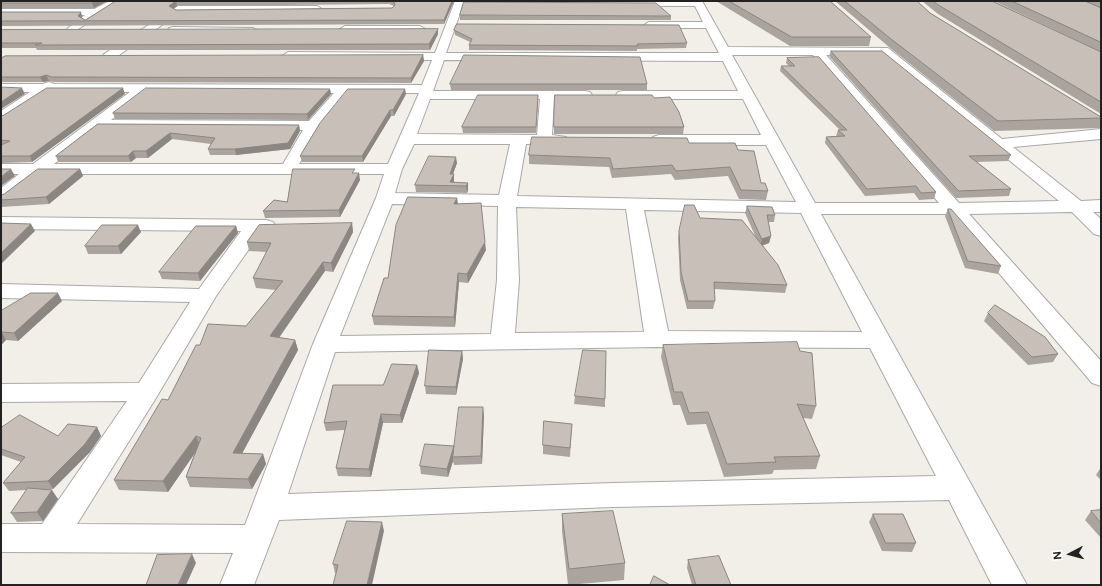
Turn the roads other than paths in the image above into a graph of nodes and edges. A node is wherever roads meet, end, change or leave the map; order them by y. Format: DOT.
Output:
graph roads {
  1 [pos="117,1"];
  2 [pos="190,1"];
  3 [pos="252,1"];
  4 [pos="460,1"];
  5 [pos="602,2"];
  6 [pos="698,2"];
  7 [pos="243,9"];
  8 [pos="328,9"];
  9 [pos="177,10"];
  10 [pos="1,12"];
  11 [pos="96,12"];
  12 [pos="385,16"];
  13 [pos="640,25"];
  14 [pos="710,25"];
  15 [pos="445,27"];
  16 [pos="218,29"];
  17 [pos="377,29"];
  18 [pos="87,30"];
  19 [pos="124,30"];
  20 [pos="146,30"];
  21 [pos="263,30"];
  22 [pos="331,30"];
  23 [pos="873,41"];
  24 [pos="816,51"];
  25 [pos="884,51"];
  26 [pos="726,54"];
  27 [pos="440,55"];
  28 [pos="132,56"];
  29 [pos="273,56"];
  30 [pos="95,57"];
  31 [pos="108,57"];
  32 [pos="66,75"];
  33 [pos="48,87"];
  34 [pos="1,88"];
  35 [pos="144,88"];
  36 [pos="345,88"];
  37 [pos="426,92"];
  38 [pos="547,95"];
  39 [pos="748,96"];
  40 [pos="1,117"];
  41 [pos="95,124"];
  42 [pos="313,126"];
  43 [pos="1101,134"];
  44 [pos="408,139"];
  45 [pos="519,140"];
  46 [pos="544,140"];
  47 [pos="575,140"];
  48 [pos="646,140"];
  49 [pos="772,140"];
  50 [pos="999,144"];
  51 [pos="1,169"];
  52 [pos="38,169"];
  53 [pos="288,169"];
  54 [pos="394,169"];
  55 [pos="1,196"];
  56 [pos="385,198"];
  57 [pos="507,202"];
  58 [pos="634,204"];
  59 [pos="1101,206"];
  60 [pos="1077,207"];
  61 [pos="808,208"];
  62 [pos="955,209"];
  63 [pos="1,223"];
  64 [pos="255,226"];
  65 [pos="286,226"];
  66 [pos="1101,230"];
  67 [pos="1,291"];
  68 [pos="205,296"];
  69 [pos="657,339"];
  70 [pos="502,340"];
  71 [pos="878,340"];
  72 [pos="325,344"];
  73 [pos="1101,377"];
  74 [pos="1,392"];
  75 [pos="147,392"];
  76 [pos="958,488"];
  77 [pos="268,508"];
  78 [pos="1,538"];
  79 [pos="51,538"];
  80 [pos="255,539"];
  81 [pos="237,585"];
  82 [pos="1010,585"];
  1 -- 11 [label="street"];
  2 -- 9 [label="street"];
  3 -- 7 [label="street"];
  4 -- 5 [label="street"];
  4 -- 15 [label="street"];
  5 -- 6 [label="street"];
  6 -- 14 [label="street"];
  7 -- 8 [label="street"];
  7 -- 9 [label="street"];
  7 -- 16 [label="street"];
  9 -- 20 [label="street"];
  10 -- 11 [label="street"];
  11 -- 18 [label="street"];
  12 -- 17 [label="street"];
  13 -- 14 [label="street"];
  14 -- 26 [label="street"];
  15 -- 17 [label="street"];
  15 -- 27 [label="street"];
  16 -- 20 [label="street"];
  16 -- 21 [label="street"];
  17 -- 22 [label="street"];
  19 -- 20 [label="street"];
  20 -- 31 [label="street"];
  23 -- 25 [label="street"];
  24 -- 25 [label="street"];
  24 -- 26 [label="street"];
  24 -- 62 [label="street"];
  25 -- 50 [label="street"];
  26 -- 27 [label="street"];
  26 -- 39 [label="street"];
  27 -- 29 [label="street"];
  27 -- 37 [label="street"];
  28 -- 31 [label="street"];
  30 -- 31 [label="street"];
  32 -- 33 [label="street"];
  33 -- 34 [label="street"];
  33 -- 35 [label="street"];
  33 -- 40 [label="street"];
  35 -- 36 [label="street"];
  35 -- 41 [label="street"];
  36 -- 37 [label="street"];
  36 -- 42 [label="street"];
  37 -- 38 [label="street"];
  37 -- 44 [label="street"];
  38 -- 39 [label="street"];
  38 -- 46 [label="street"];
  39 -- 49 [label="street"];
  41 -- 42 [label="street"];
  41 -- 52 [label="street"];
  42 -- 53 [label="street"];
  43 -- 50 [label="street"];
  44 -- 45 [label="street"];
  44 -- 54 [label="street"];
  45 -- 46 [label="street"];
  45 -- 57 [label="street"];
  46 -- 47 [label="street"];
  48 -- 49 [label="street"];
  49 -- 61 [label="street"];
  50 -- 60 [label="street"];
  51 -- 52 [label="street"];
  52 -- 53 [label="street"];
  52 -- 55 [label="street"];
  53 -- 54 [label="street"];
  54 -- 56 [label="street"];
  56 -- 57 [label="street"];
  56 -- 72 [label="street"];
  57 -- 58 [label="street"];
  57 -- 70 [label="street"];
  58 -- 61 [label="street"];
  58 -- 69 [label="street"];
  59 -- 60 [label="street"];
  60 -- 62 [label="street"];
  60 -- 66 [label="street"];
  61 -- 62 [label="street"];
  61 -- 71 [label="street"];
  62 -- 73 [label="street"];
  63 -- 64 [label="street"];
  64 -- 65 [label="street"];
  64 -- 68 [label="street"];
  67 -- 68 [label="street"];
  68 -- 75 [label="street"];
  69 -- 70 [label="street"];
  69 -- 71 [label="street"];
  70 -- 72 [label="street"];
  71 -- 76 [label="street"];
  72 -- 77 [label="street"];
  74 -- 75 [label="street"];
  75 -- 79 [label="street"];
  76 -- 77 [label="street"];
  76 -- 82 [label="street"];
  77 -- 80 [label="street"];
  78 -- 79 [label="street"];
  79 -- 80 [label="street"];
  80 -- 81 [label="street"];
}
